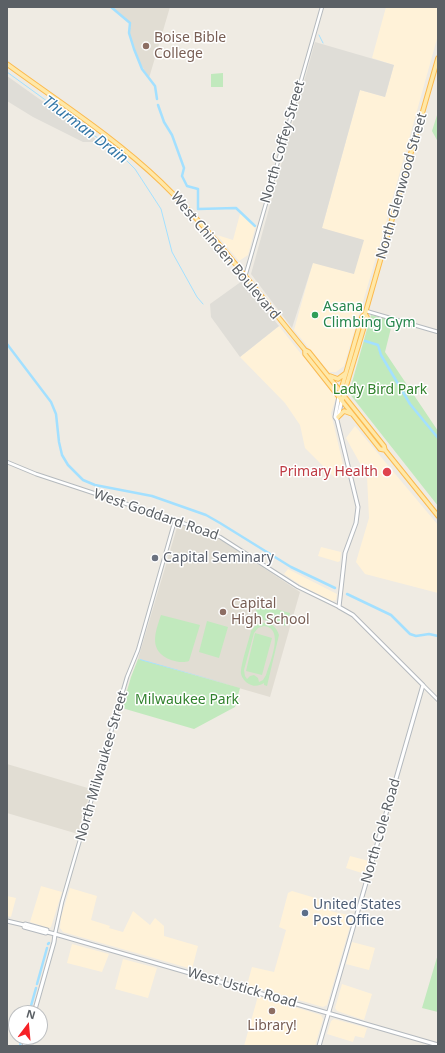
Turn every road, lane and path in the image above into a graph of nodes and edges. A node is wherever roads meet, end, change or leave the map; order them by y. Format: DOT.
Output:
graph roads {
  1 [pos="322,7"];
  2 [pos="438,58"];
  3 [pos="7,64"];
  4 [pos="245,277"];
  5 [pos="366,313"];
  6 [pos="438,332"];
  7 [pos="305,350"];
  8 [pos="346,372"];
  9 [pos="329,376"];
  10 [pos="341,390"];
  11 [pos="344,394"];
  12 [pos="339,396"];
  13 [pos="342,400"];
  14 [pos="355,416"];
  15 [pos="337,418"];
  16 [pos="385,450"];
  17 [pos="7,462"];
  18 [pos="438,516"];
  19 [pos="175,520"];
  20 [pos="339,607"];
  21 [pos="423,685"];
  22 [pos="438,700"];
  23 [pos="7,920"];
  24 [pos="55,934"];
  25 [pos="36,1005"];
  26 [pos="329,1013"];
  27 [pos="438,1045"];
  28 [pos="319,1046"];
  1 -- 4 [label="street, North Coffey Street"];
  2 -- 5 [label="main road, North Glenwood Street"];
  3 -- 4 [label="main road, West Chinden Boulevard"];
  4 -- 7 [label="main road, West Chinden Boulevard"];
  5 -- 6 [label="street"];
  5 -- 8 [label="main road, North Glenwood Street"];
  5 -- 11 [label="main road, North Glenwood Street"];
  7 -- 9 [label="main road, West Chinden Boulevard"];
  7 -- 12 [label="main road, West Chinden Boulevard"];
  8 -- 9 [label="main road"];
  8 -- 10 [label="main road, North Glenwood Street"];
  9 -- 10 [label="main road, West Chinden Boulevard"];
  10 -- 11 [label="main road, West Chinden Boulevard"];
  10 -- 12 [label="main road, North Glenwood Street"];
  11 -- 13 [label="main road, North Glenwood Street"];
  11 -- 16 [label="main road, West Chinden Boulevard"];
  12 -- 13 [label="main road, West Chinden Boulevard"];
  12 -- 15 [label="main road, North Glenwood Street"];
  13 -- 14 [label="main road, West Chinden Boulevard"];
  13 -- 15 [label="main road, North Glenwood Street"];
  14 -- 15 [label="main road"];
  14 -- 16 [label="main road, West Chinden Boulevard"];
  15 -- 20 [label="main road, North Glenwood Street"];
  16 -- 18 [label="main road, West Chinden Boulevard"];
  17 -- 19 [label="street, West Goddard Road"];
  19 -- 20 [label="street, West Goddard Road"];
  19 -- 24 [label="street, North Milwaukee Street"];
  20 -- 21 [label="main road"];
  21 -- 22 [label="street"];
  21 -- 26 [label="main road, North Cole Road"];
  23 -- 24 [label="main road, West Ustick Road"];
  24 -- 25 [label="main road, North Milwaukee Street"];
  24 -- 26 [label="main road, West Ustick Road"];
  26 -- 27 [label="main road, West Ustick Road"];
  26 -- 28 [label="main road, North Cole Road"];
}
